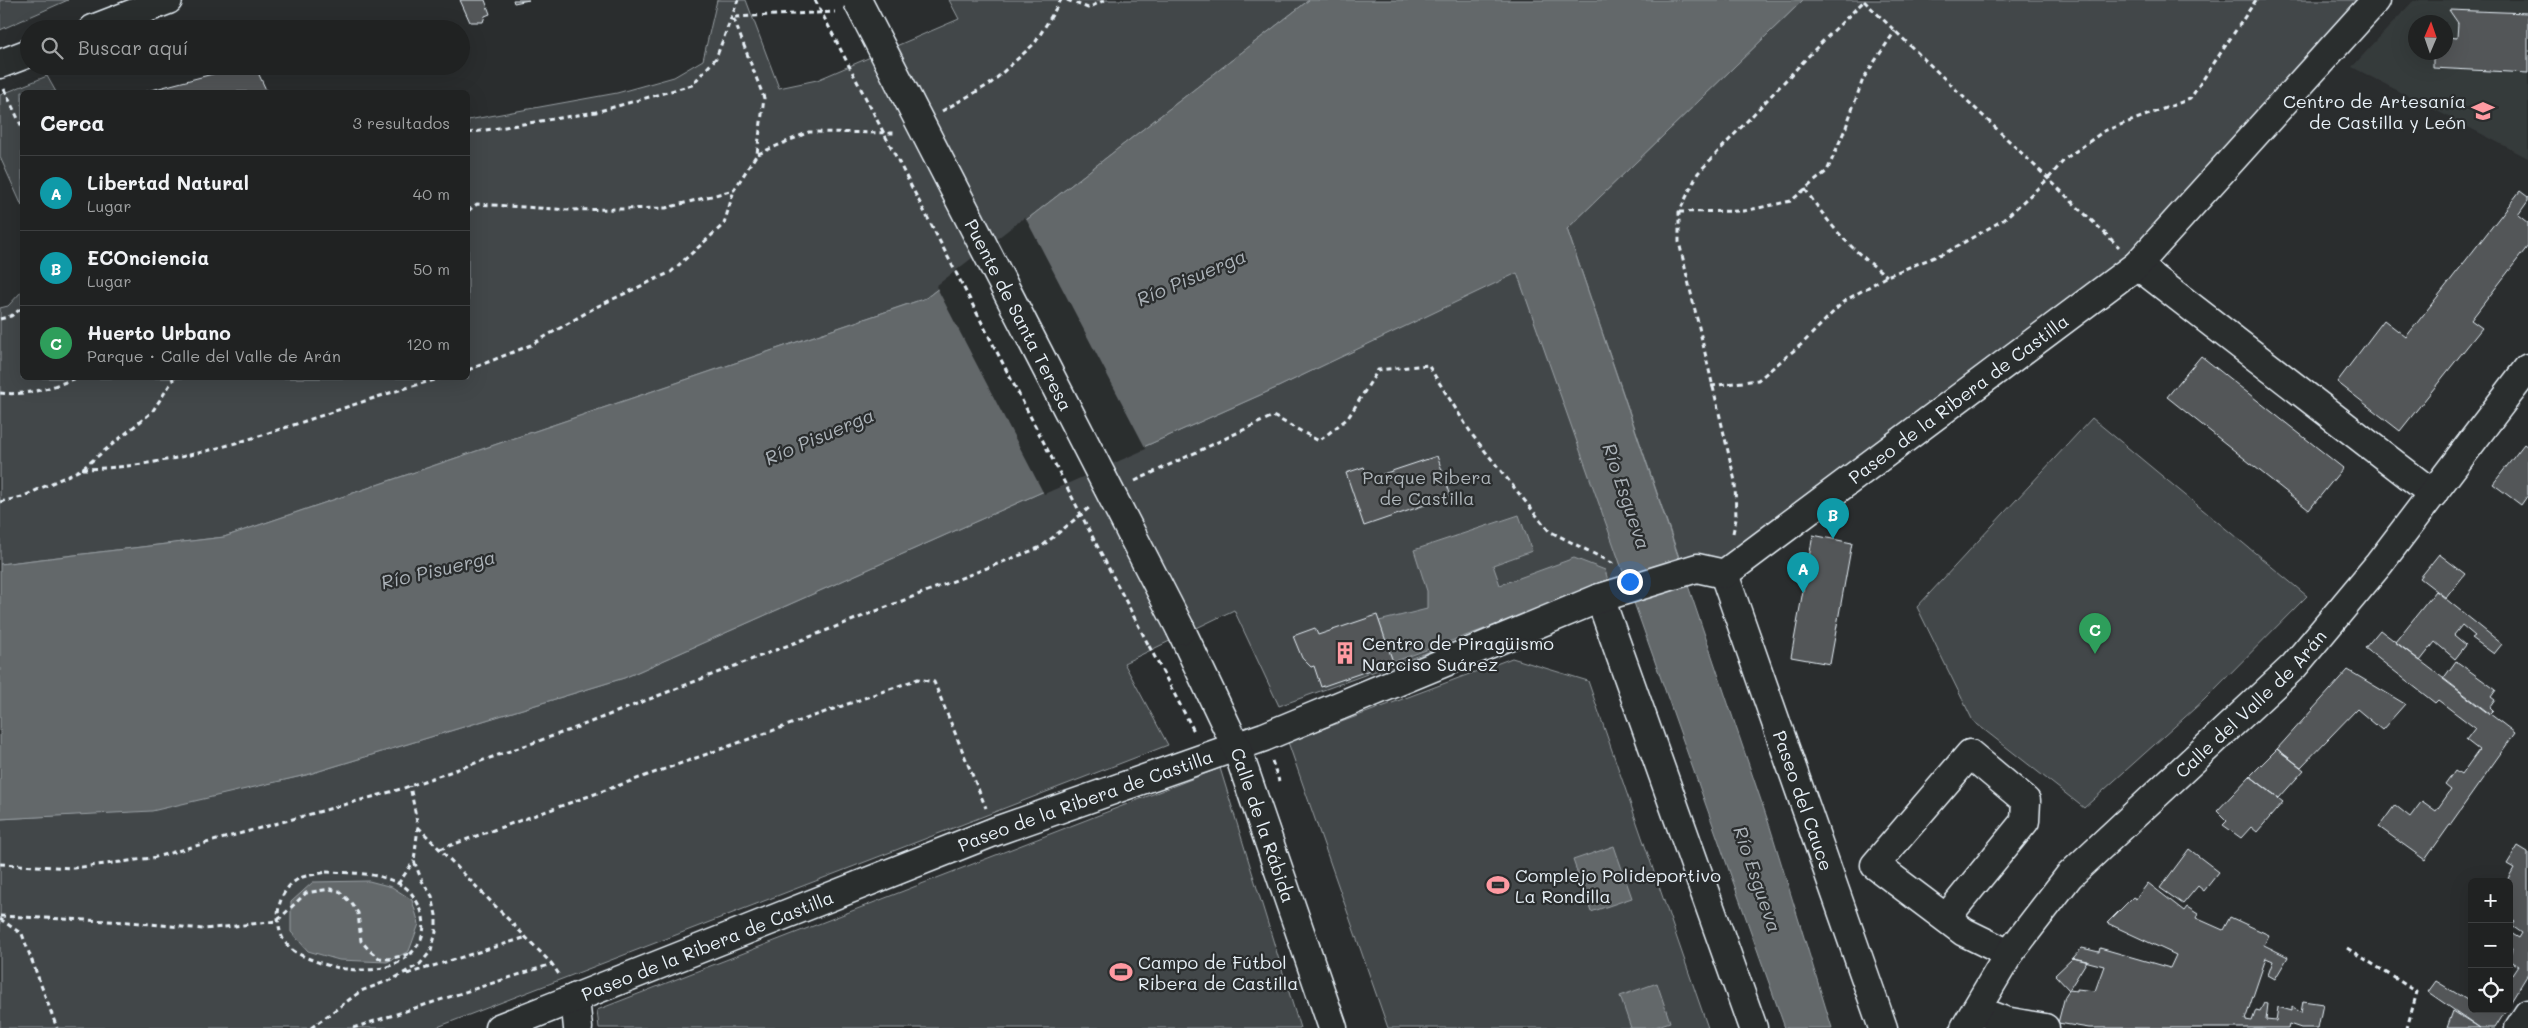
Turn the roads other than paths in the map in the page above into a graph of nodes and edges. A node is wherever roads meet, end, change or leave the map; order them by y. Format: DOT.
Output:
graph roads {
  1 [pos="168,0"];
  2 [pos="2376,0"];
  3 [pos="850,5"];
  4 [pos="116,20"];
  5 [pos="20,56"];
  6 [pos="0,64"];
  7 [pos="2137,265"];
  8 [pos="2525,381"];
  9 [pos="2433,494"];
  10 [pos="1724,574"];
  11 [pos="1613,594"];
  12 [pos="1181,630"];
  13 [pos="1236,746"];
  14 [pos="1946,918"];
  15 [pos="2009,954"];
  16 [pos="575,998"];
  17 [pos="2528,1014"];
  18 [pos="1971,1019"];
  19 [pos="2003,1024"];
  20 [pos="499,1028"];
  21 [pos="578,1028"];
  22 [pos="1333,1028"];
  23 [pos="1753,1028"];
  24 [pos="1883,1028"];
  25 [pos="2045,1028"];
  26 [pos="2519,1028"];
  1 -- 4 [label="street"];
  2 -- 7 [label="street, Paseo de la Ribera de Castilla"];
  3 -- 12 [label="street, Puente de Santa Teresa, bridge"];
  5 -- 6 [label="street"];
  7 -- 9 [label="street"];
  7 -- 10 [label="street, Paseo de la Ribera de Castilla"];
  8 -- 9 [label="street, Calle del Valle de Arán"];
  9 -- 15 [label="street, Calle del Valle de Arán"];
  10 -- 11 [label="street, Paseo de la Ribera de Castilla"];
  10 -- 24 [label="street, Paseo del Cauce"];
  11 -- 13 [label="street, Paseo de la Ribera de Castilla"];
  11 -- 23 [label="street"];
  12 -- 13 [label="street, Calle de la Rábida"];
  13 -- 16 [label="street, Paseo de la Ribera de Castilla"];
  13 -- 22 [label="street, Calle de la Rábida"];
  14 -- 14 [label="street"];
  14 -- 15 [label="street"];
  15 -- 18 [label="street, Calle del Valle de Arán"];
  16 -- 20 [label="street, Paseo de la Ribera de Castilla"];
  16 -- 21 [label="street"];
  17 -- 26 [label="street"];
  18 -- 19 [label="street"];
  19 -- 25 [label="street"];
}
